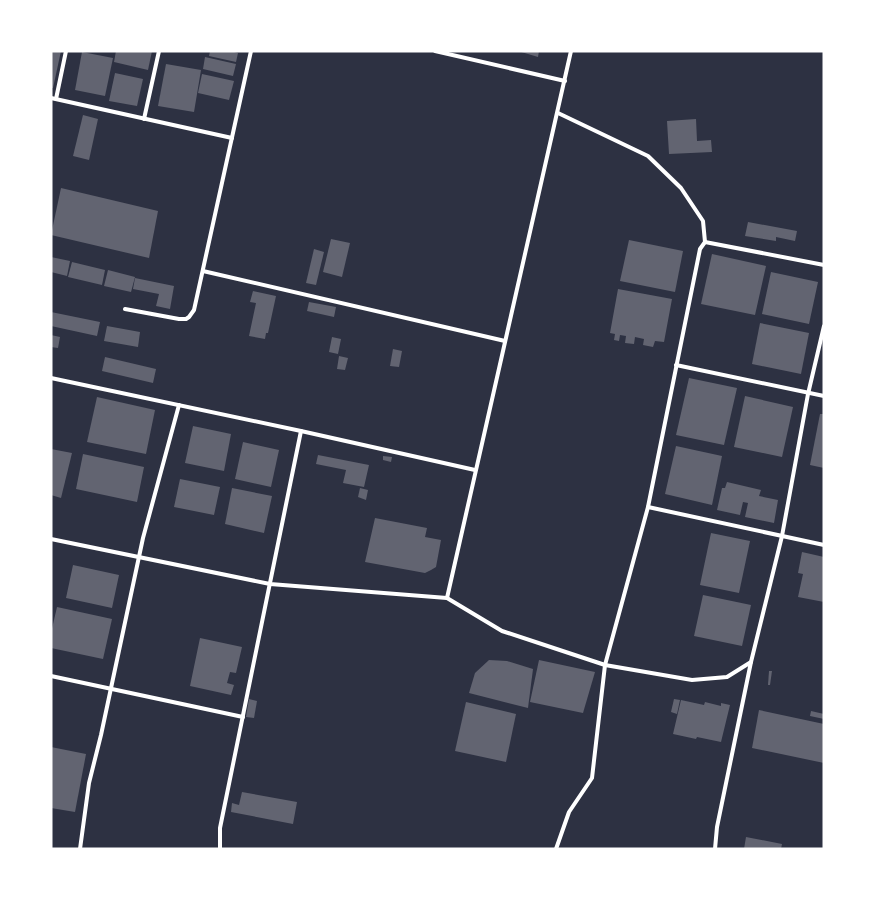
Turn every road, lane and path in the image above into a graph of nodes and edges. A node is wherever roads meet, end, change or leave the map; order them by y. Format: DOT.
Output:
graph roads {
  1 [pos="66,51"];
  2 [pos="159,51"];
  3 [pos="251,51"];
  4 [pos="435,51"];
  5 [pos="571,51"];
  6 [pos="565,81"];
  7 [pos="54,99"];
  8 [pos="558,113"];
  9 [pos="144,119"];
  10 [pos="232,138"];
  11 [pos="705,242"];
  12 [pos="824,265"];
  13 [pos="203,271"];
  14 [pos="125,309"];
  15 [pos="824,326"];
  16 [pos="505,341"];
  17 [pos="676,365"];
  18 [pos="51,378"];
  19 [pos="808,394"];
  20 [pos="824,396"];
  21 [pos="179,405"];
  22 [pos="301,431"];
  23 [pos="475,470"];
  24 [pos="648,508"];
  25 [pos="782,536"];
  26 [pos="51,539"];
  27 [pos="824,545"];
  28 [pos="139,557"];
  29 [pos="270,584"];
  30 [pos="447,598"];
  31 [pos="751,662"];
  32 [pos="605,665"];
  33 [pos="51,676"];
  34 [pos="111,689"];
  35 [pos="243,718"];
  36 [pos="80,849"];
  37 [pos="220,849"];
  38 [pos="556,849"];
  39 [pos="715,849"];
  1 -- 7 [label="street"];
  2 -- 9 [label="street"];
  3 -- 10 [label="street"];
  4 -- 6 [label="street"];
  5 -- 6 [label="street"];
  6 -- 8 [label="street"];
  7 -- 9 [label="street"];
  8 -- 11 [label="street"];
  8 -- 16 [label="street"];
  9 -- 10 [label="street"];
  10 -- 13 [label="street"];
  11 -- 12 [label="street"];
  11 -- 17 [label="street"];
  13 -- 14 [label="street"];
  13 -- 16 [label="street"];
  15 -- 19 [label="street"];
  16 -- 23 [label="street"];
  17 -- 19 [label="street"];
  17 -- 24 [label="street"];
  18 -- 21 [label="street"];
  19 -- 20 [label="street"];
  19 -- 25 [label="street"];
  21 -- 22 [label="street"];
  21 -- 28 [label="street"];
  22 -- 23 [label="street"];
  22 -- 29 [label="street"];
  23 -- 30 [label="street"];
  24 -- 25 [label="street"];
  24 -- 32 [label="street"];
  25 -- 27 [label="street"];
  25 -- 31 [label="street"];
  26 -- 28 [label="street"];
  28 -- 29 [label="street"];
  28 -- 34 [label="street"];
  29 -- 30 [label="street"];
  29 -- 35 [label="street"];
  30 -- 32 [label="street"];
  31 -- 32 [label="street"];
  31 -- 39 [label="street"];
  32 -- 38 [label="street"];
  33 -- 34 [label="street"];
  34 -- 35 [label="street"];
  34 -- 36 [label="street"];
  35 -- 37 [label="street"];
}
